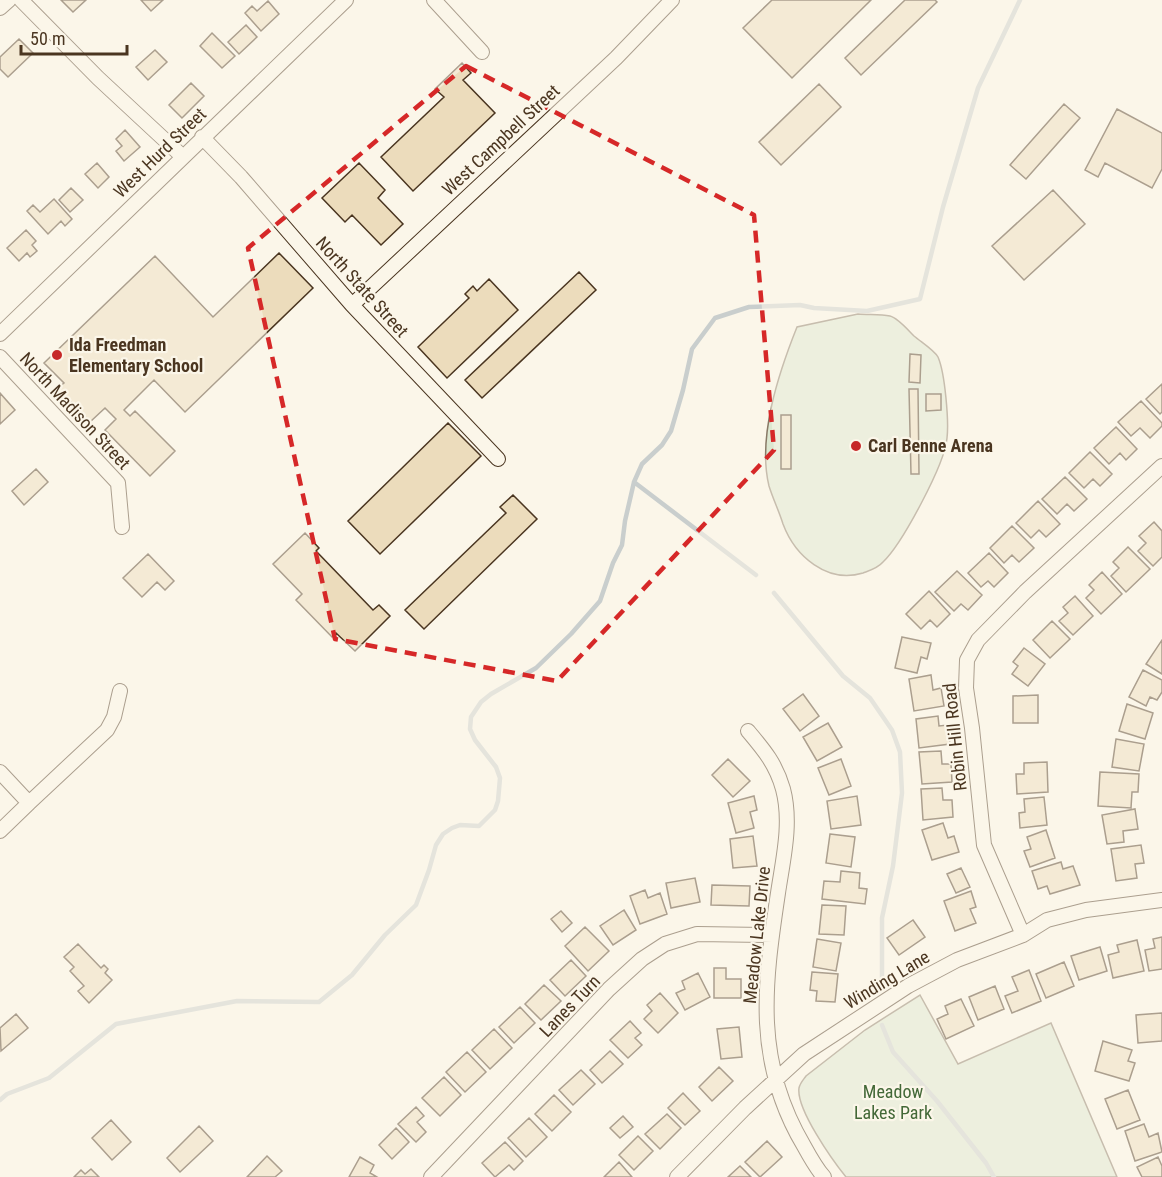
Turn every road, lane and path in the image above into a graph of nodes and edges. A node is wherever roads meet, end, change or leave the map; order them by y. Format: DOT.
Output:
graph roads {
  1 [pos="9,0"];
  2 [pos="21,0"];
  3 [pos="346,0"];
  4 [pos="434,0"];
  5 [pos="672,0"];
  6 [pos="0,8"];
  7 [pos="482,52"];
  8 [pos="202,137"];
  9 [pos="182,156"];
  10 [pos="352,305"];
  11 [pos="0,334"];
  12 [pos="0,357"];
  13 [pos="498,459"];
  14 [pos="1162,466"];
  15 [pos="122,528"];
  16 [pos="120,691"];
  17 [pos="748,731"];
  18 [pos="0,772"];
  19 [pos="28,803"];
  20 [pos="0,831"];
  21 [pos="1162,900"];
  22 [pos="1023,935"];
  23 [pos="772,936"];
  24 [pos="774,1080"];
  25 [pos="432,1177"];
  26 [pos="677,1177"];
  27 [pos="824,1177"];
  1 -- 6 [label="street"];
  2 -- 9 [label="street"];
  3 -- 8 [label="street, West Hurd Street"];
  4 -- 7 [label="street"];
  5 -- 10 [label="street, West Campbell Street"];
  8 -- 9 [label="street, West Hurd Street"];
  8 -- 10 [label="street, North State Street"];
  9 -- 11 [label="street, West Hurd Street"];
  10 -- 13 [label="street, North State Street"];
  12 -- 15 [label="street, North Madison Street"];
  14 -- 22 [label="street, Robin Hill Road"];
  16 -- 19 [label="street"];
  17 -- 23 [label="street, Meadow Lake Drive"];
  18 -- 19 [label="street"];
  19 -- 20 [label="street"];
  21 -- 22 [label="street, Winding Lane"];
  22 -- 24 [label="street, Winding Lane"];
  23 -- 24 [label="street, Meadow Lake Drive"];
  23 -- 25 [label="street, Lanes Turn"];
  24 -- 26 [label="street, Winding Lane"];
  24 -- 27 [label="street, Meadow Lake Drive"];
}
